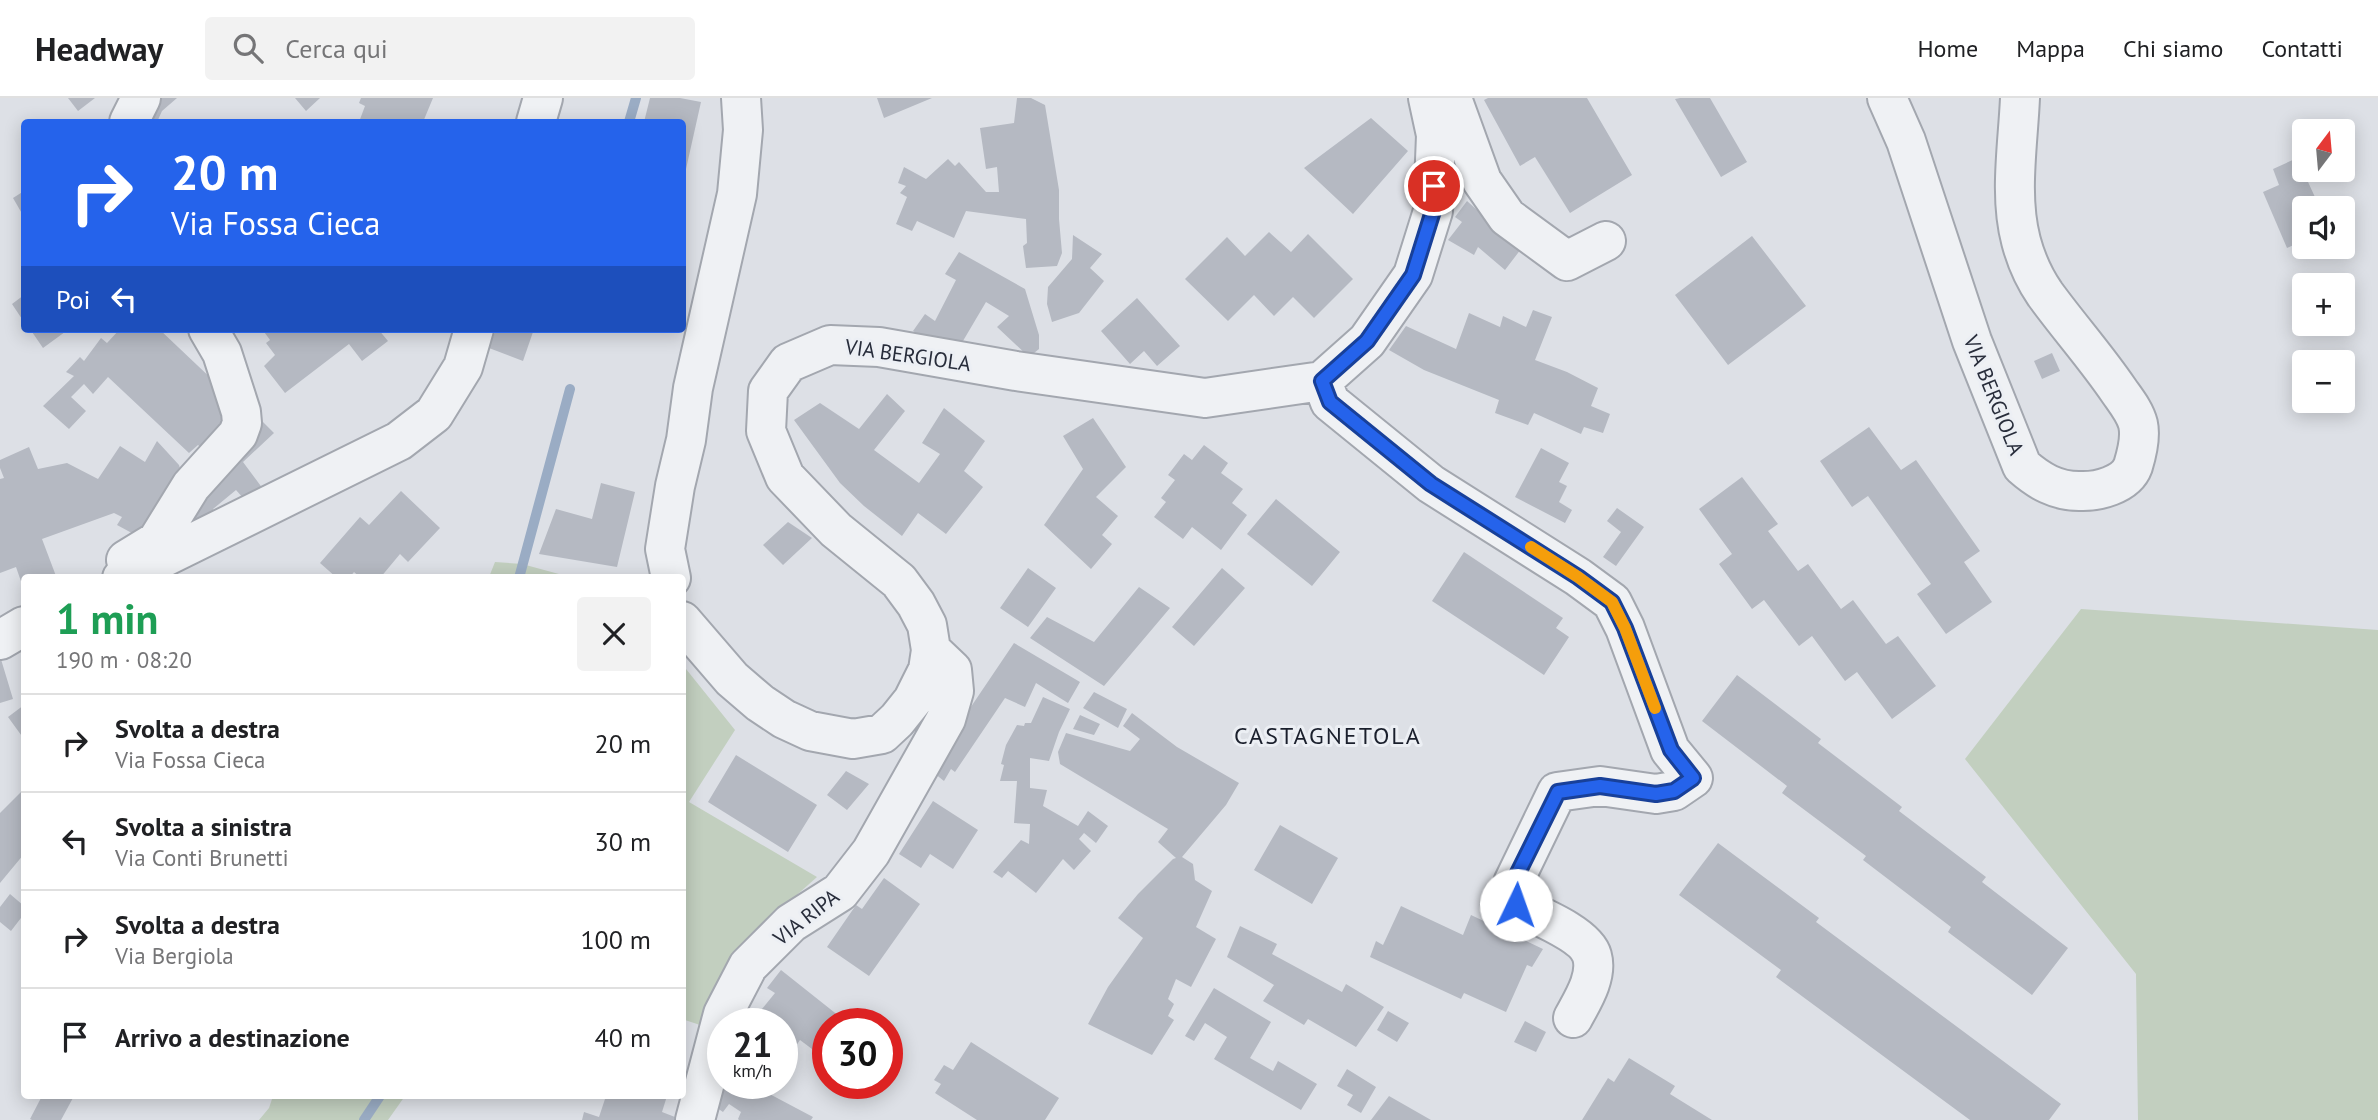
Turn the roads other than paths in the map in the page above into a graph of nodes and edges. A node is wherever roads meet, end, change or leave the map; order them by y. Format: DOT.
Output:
graph roads {
  1 [pos="141,98"];
  2 [pos="741,98"];
  3 [pos="1427,98"];
  4 [pos="1447,98"];
  5 [pos="1887,98"];
  6 [pos="2020,98"];
  7 [pos="130,119"];
  8 [pos="1606,242"];
  9 [pos="210,333"];
  10 [pos="473,333"];
  11 [pos="1322,381"];
  12 [pos="103,574"];
  13 [pos="130,574"];
  14 [pos="670,574"];
  15 [pos="686,626"];
  16 [pos="21,628"];
  17 [pos="0,640"];
  18 [pos="931,650"];
  19 [pos="1573,1018"];
  20 [pos="695,1120"];
  1 -- 7 [label="street"];
  2 -- 14 [label="street"];
  3 -- 11 [label="street"];
  4 -- 8 [label="street"];
  5 -- 6 [label="street, VIA BERGIOLA"];
  9 -- 12 [label="street"];
  10 -- 13 [label="street"];
  11 -- 18 [label="street, VIA BERGIOLA"];
  11 -- 19 [label="street"];
  15 -- 18 [label="street"];
  16 -- 17 [label="street"];
  18 -- 20 [label="street, VIA RIPA"];
}
